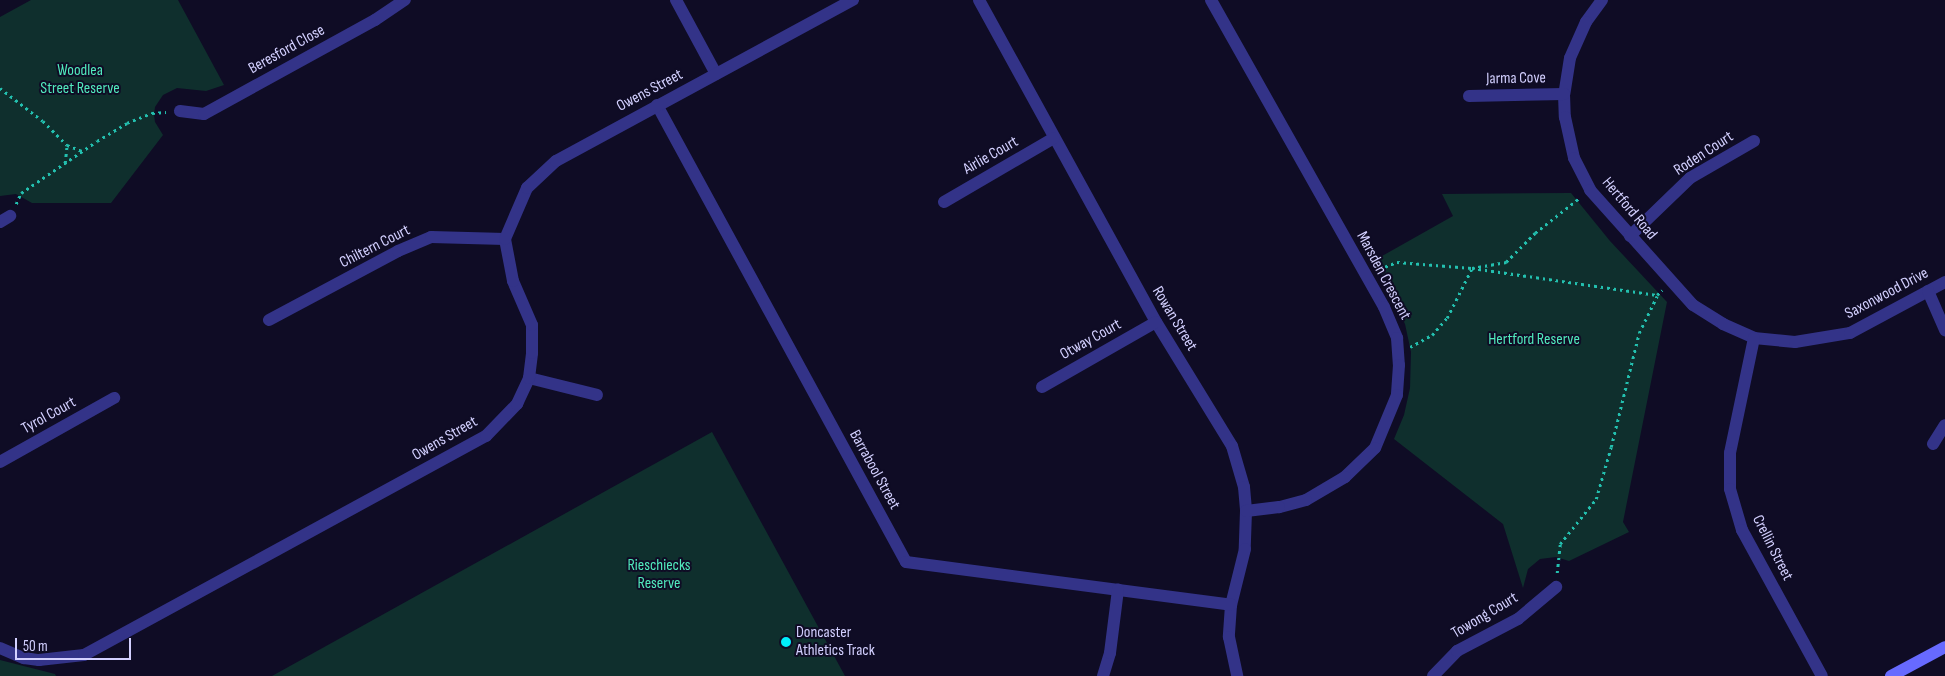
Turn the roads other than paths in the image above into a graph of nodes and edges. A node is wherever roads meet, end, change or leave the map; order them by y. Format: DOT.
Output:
graph roads {
  1 [pos="405,0"];
  2 [pos="676,0"];
  3 [pos="853,0"];
  4 [pos="979,0"];
  5 [pos="1211,0"];
  6 [pos="1602,0"];
  7 [pos="716,74"];
  8 [pos="1564,94"];
  9 [pos="1469,96"];
  10 [pos="657,106"];
  11 [pos="180,111"];
  12 [pos="1054,138"];
  13 [pos="1754,141"];
  14 [pos="944,202"];
  15 [pos="1630,236"];
  16 [pos="505,239"];
  17 [pos="1945,282"];
  18 [pos="1928,291"];
  19 [pos="269,320"];
  20 [pos="1156,322"];
  21 [pos="1945,330"];
  22 [pos="1754,338"];
  23 [pos="529,378"];
  24 [pos="1042,387"];
  25 [pos="597,395"];
  26 [pos="114,398"];
  27 [pos="1945,425"];
  28 [pos="1933,444"];
  29 [pos="0,462"];
  30 [pos="1246,511"];
  31 [pos="1556,587"];
  32 [pos="1118,590"];
  33 [pos="1231,606"];
  34 [pos="1945,647"];
  35 [pos="0,648"];
  36 [pos="1103,676"];
  37 [pos="1237,676"];
  38 [pos="1433,676"];
  39 [pos="1822,676"];
  40 [pos="1891,676"];
  1 -- 11 [label="street, Beresford Close"];
  2 -- 7 [label="street"];
  3 -- 7 [label="street, Owens Street"];
  4 -- 12 [label="street, Rowan Street"];
  5 -- 30 [label="street, Marsden Crescent"];
  6 -- 8 [label="street, Hertford Road"];
  7 -- 10 [label="street, Owens Street"];
  8 -- 9 [label="street, Jarma Cove"];
  8 -- 15 [label="street, Hertford Road"];
  10 -- 16 [label="street, Owens Street"];
  10 -- 32 [label="street, Barrabool Street"];
  12 -- 14 [label="street, Airlie Court"];
  12 -- 20 [label="street, Rowan Street"];
  13 -- 15 [label="street, Roden Court"];
  15 -- 22 [label="street, Hertford Road"];
  16 -- 19 [label="street, Chiltern Court"];
  16 -- 23 [label="street, Owens Street"];
  17 -- 18 [label="street, Saxonwood Drive"];
  18 -- 21 [label="street"];
  18 -- 22 [label="street, Saxonwood Drive"];
  20 -- 24 [label="street, Otway Court"];
  20 -- 30 [label="street, Rowan Street"];
  22 -- 39 [label="street, Crellin Street"];
  23 -- 25 [label="street"];
  23 -- 35 [label="street, Owens Street"];
  26 -- 29 [label="street, Tyrol Court"];
  27 -- 28 [label="street"];
  30 -- 33 [label="street, Rowan Street"];
  31 -- 38 [label="street, Towong Court"];
  32 -- 33 [label="street, Barrabool Street"];
  32 -- 36 [label="street"];
  33 -- 37 [label="street, Rowan Street"];
  34 -- 40 [label="main road"];
}
